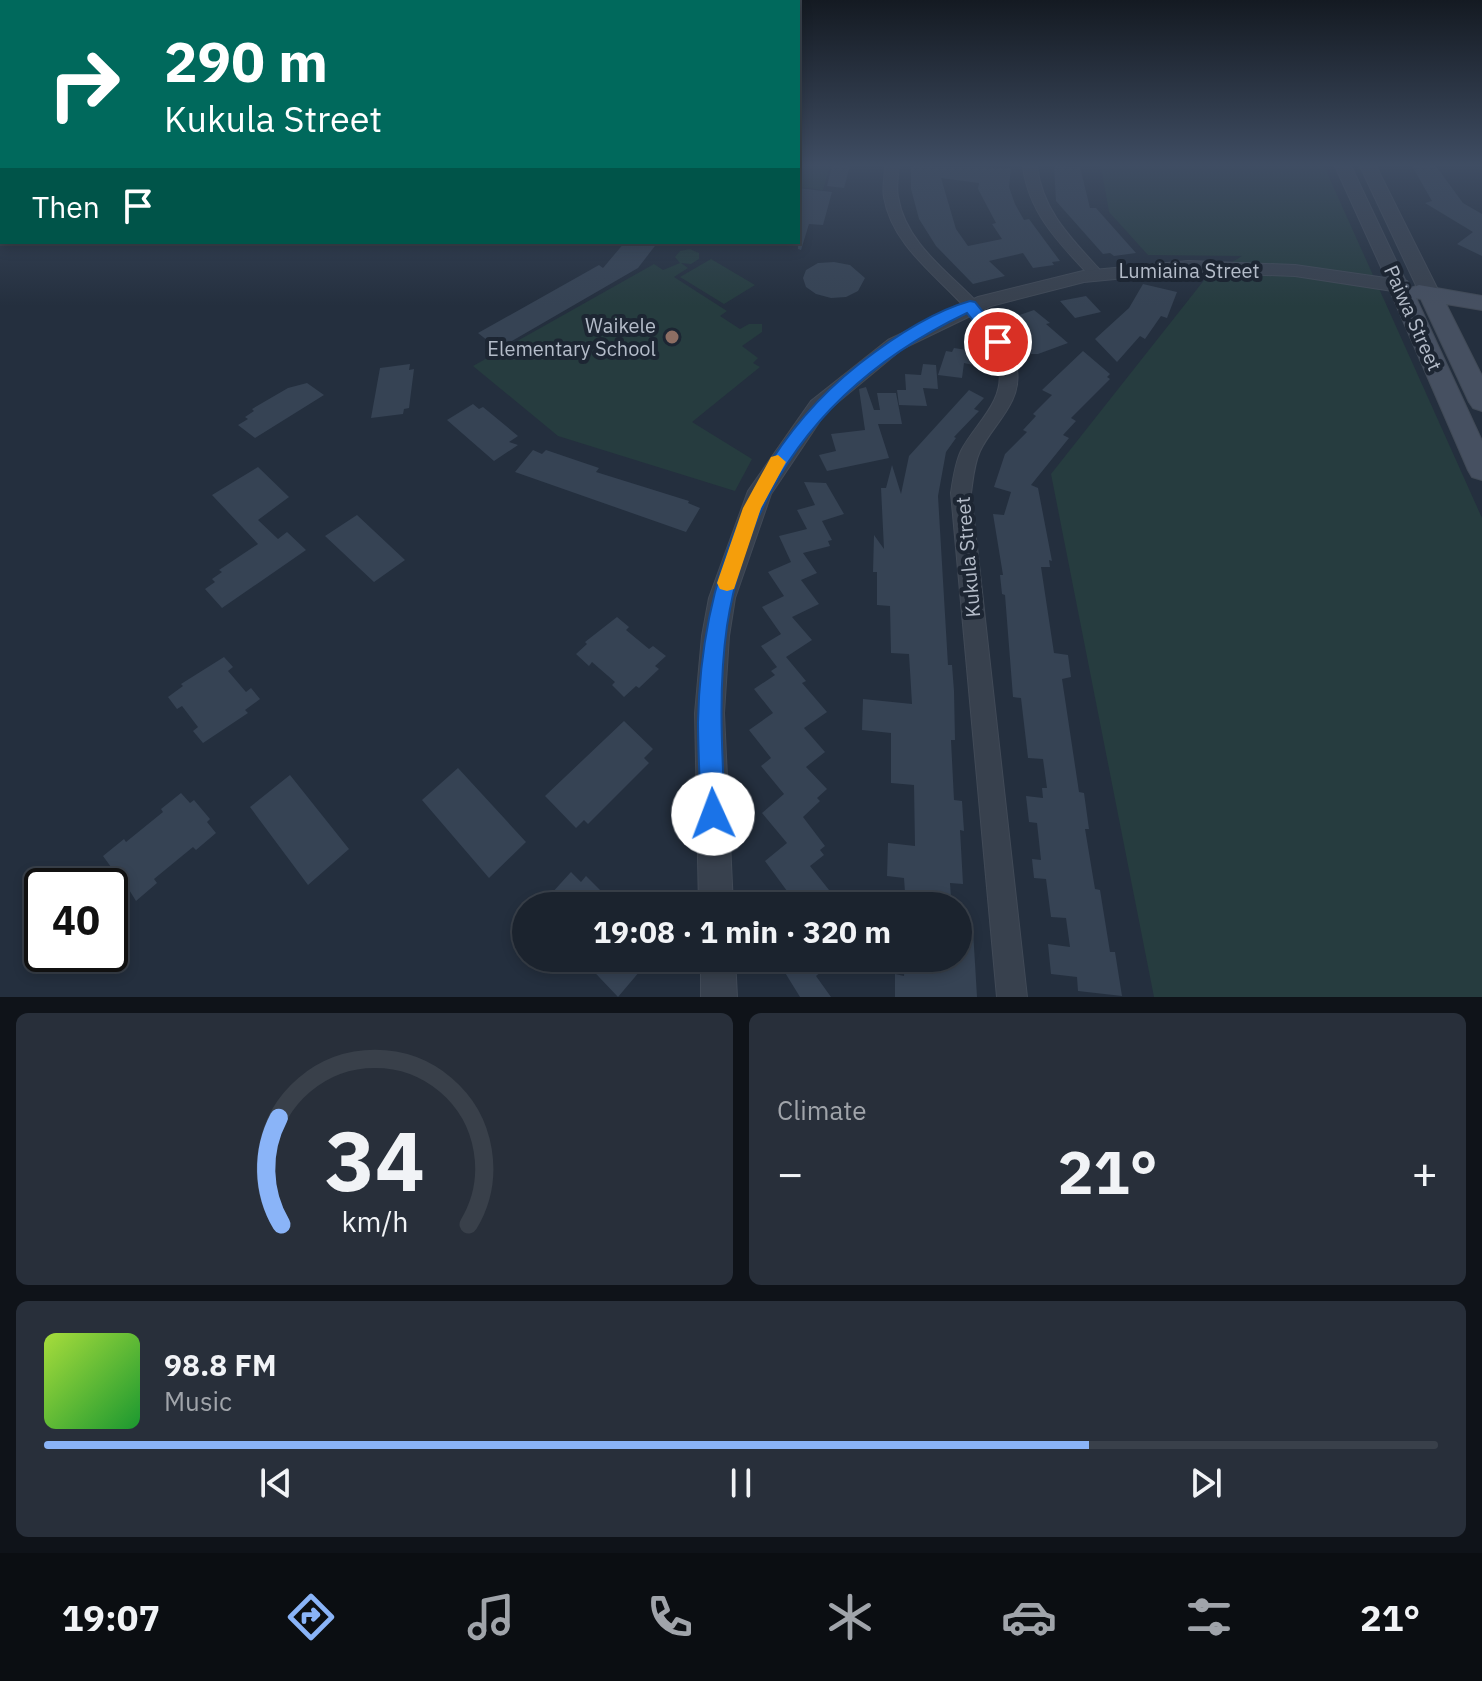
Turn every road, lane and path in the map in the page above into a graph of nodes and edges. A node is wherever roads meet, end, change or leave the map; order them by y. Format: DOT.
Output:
graph roads {
  1 [pos="898,213"];
  2 [pos="1044,213"];
  3 [pos="1372,213"];
  4 [pos="1387,213"];
  5 [pos="1094,272"];
  6 [pos="1418,288"];
  7 [pos="1482,288"];
  8 [pos="1482,303"];
  9 [pos="970,306"];
  10 [pos="1482,402"];
  11 [pos="1482,470"];
  12 [pos="715,892"];
  13 [pos="718,972"];
  14 [pos="719,997"];
  15 [pos="1012,997"];
  1 -- 9 [label="street, Kukula Street"];
  2 -- 5 [label="street"];
  3 -- 6 [label="street, Paiwa Street"];
  4 -- 6 [label="street, Paiwa Street"];
  5 -- 6 [label="street, Lumiaina Street"];
  5 -- 9 [label="street, Lumiaina Street"];
  6 -- 7 [label="main road, Lumiaina Street"];
  6 -- 8 [label="main road, Lumiaina Street"];
  6 -- 10 [label="main road, Paiwa Street"];
  6 -- 11 [label="main road, Paiwa Street"];
  9 -- 12 [label="street, Lumiaina Street"];
  9 -- 15 [label="street, Kukula Street"];
  13 -- 14 [label="street"];
}
